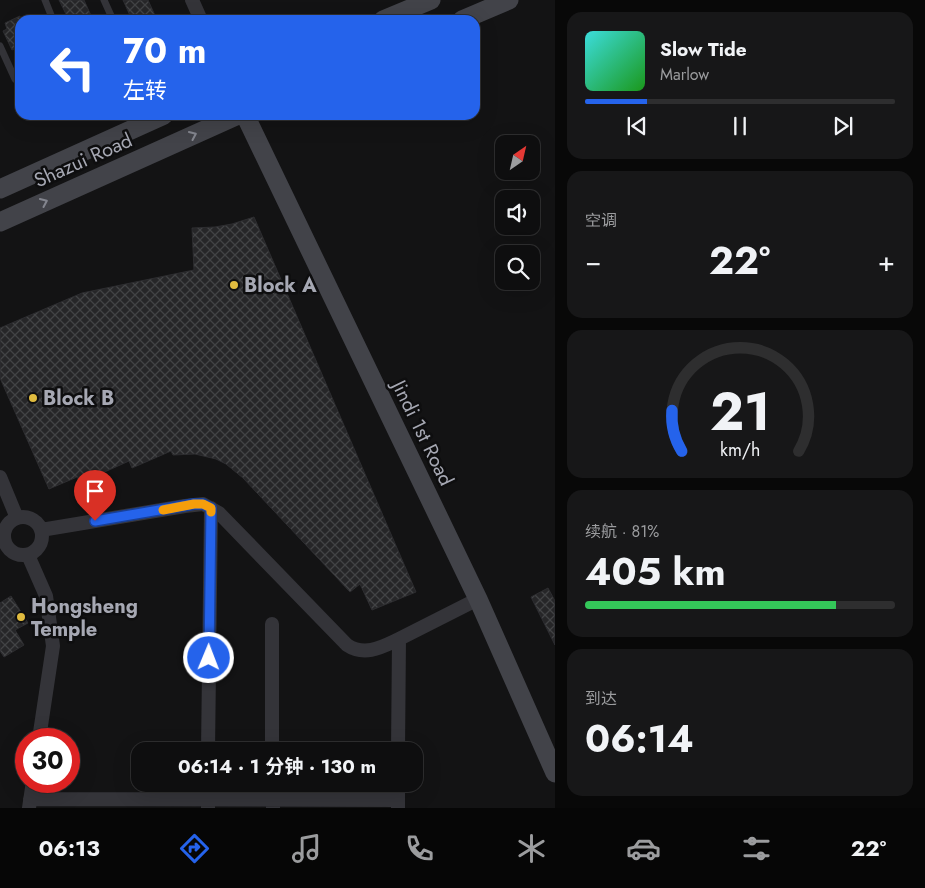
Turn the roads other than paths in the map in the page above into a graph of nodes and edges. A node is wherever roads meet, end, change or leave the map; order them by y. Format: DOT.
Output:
graph roads {
  1 [pos="45,0"];
  2 [pos="104,0"];
  3 [pos="192,0"];
  4 [pos="431,0"];
  5 [pos="509,0"];
  6 [pos="51,15"];
  7 [pos="111,15"];
  8 [pos="200,15"];
  9 [pos="395,15"];
  10 [pos="474,15"];
  11 [pos="0,46"];
  12 [pos="14,79"];
  13 [pos="153,120"];
  14 [pos="227,120"];
  15 [pos="247,120"];
  16 [pos="0,189"];
  17 [pos="0,222"];
  18 [pos="0,478"];
  19 [pos="211,508"];
  20 [pos="17,518"];
  21 [pos="41,530"];
  22 [pos="2,543"];
  23 [pos="28,554"];
  24 [pos="478,599"];
  25 [pos="272,624"];
  26 [pos="399,639"];
  27 [pos="41,728"];
  28 [pos="208,742"];
  29 [pos="272,742"];
  30 [pos="398,742"];
  31 [pos="555,773"];
  32 [pos="30,804"];
  33 [pos="208,804"];
  34 [pos="273,804"];
  35 [pos="398,804"];
  1 -- 6 [label="lane"];
  2 -- 7 [label="lane"];
  3 -- 8 [label="street"];
  4 -- 9 [label="street"];
  5 -- 10 [label="street"];
  11 -- 12 [label="lane"];
  13 -- 16 [label="street, Shazui Road"];
  17 -- 14 [label="street, Shazui Road, one-way"];
  15 -- 24 [label="street, Jindi 1st Road"];
  18 -- 20 [label="street"];
  19 -- 21 [label="street"];
  19 -- 26 [label="street"];
  19 -- 28 [label="street"];
  20 -- 21 [label="street"];
  20 -- 22 [label="street"];
  21 -- 23 [label="street"];
  22 -- 23 [label="street"];
  23 -- 27 [label="street"];
  24 -- 26 [label="street"];
  24 -- 31 [label="street, Jindi 1st Road"];
  25 -- 29 [label="street"];
  26 -- 30 [label="street"];
  32 -- 33 [label="street"];
  33 -- 34 [label="street"];
  34 -- 35 [label="street"];
}
